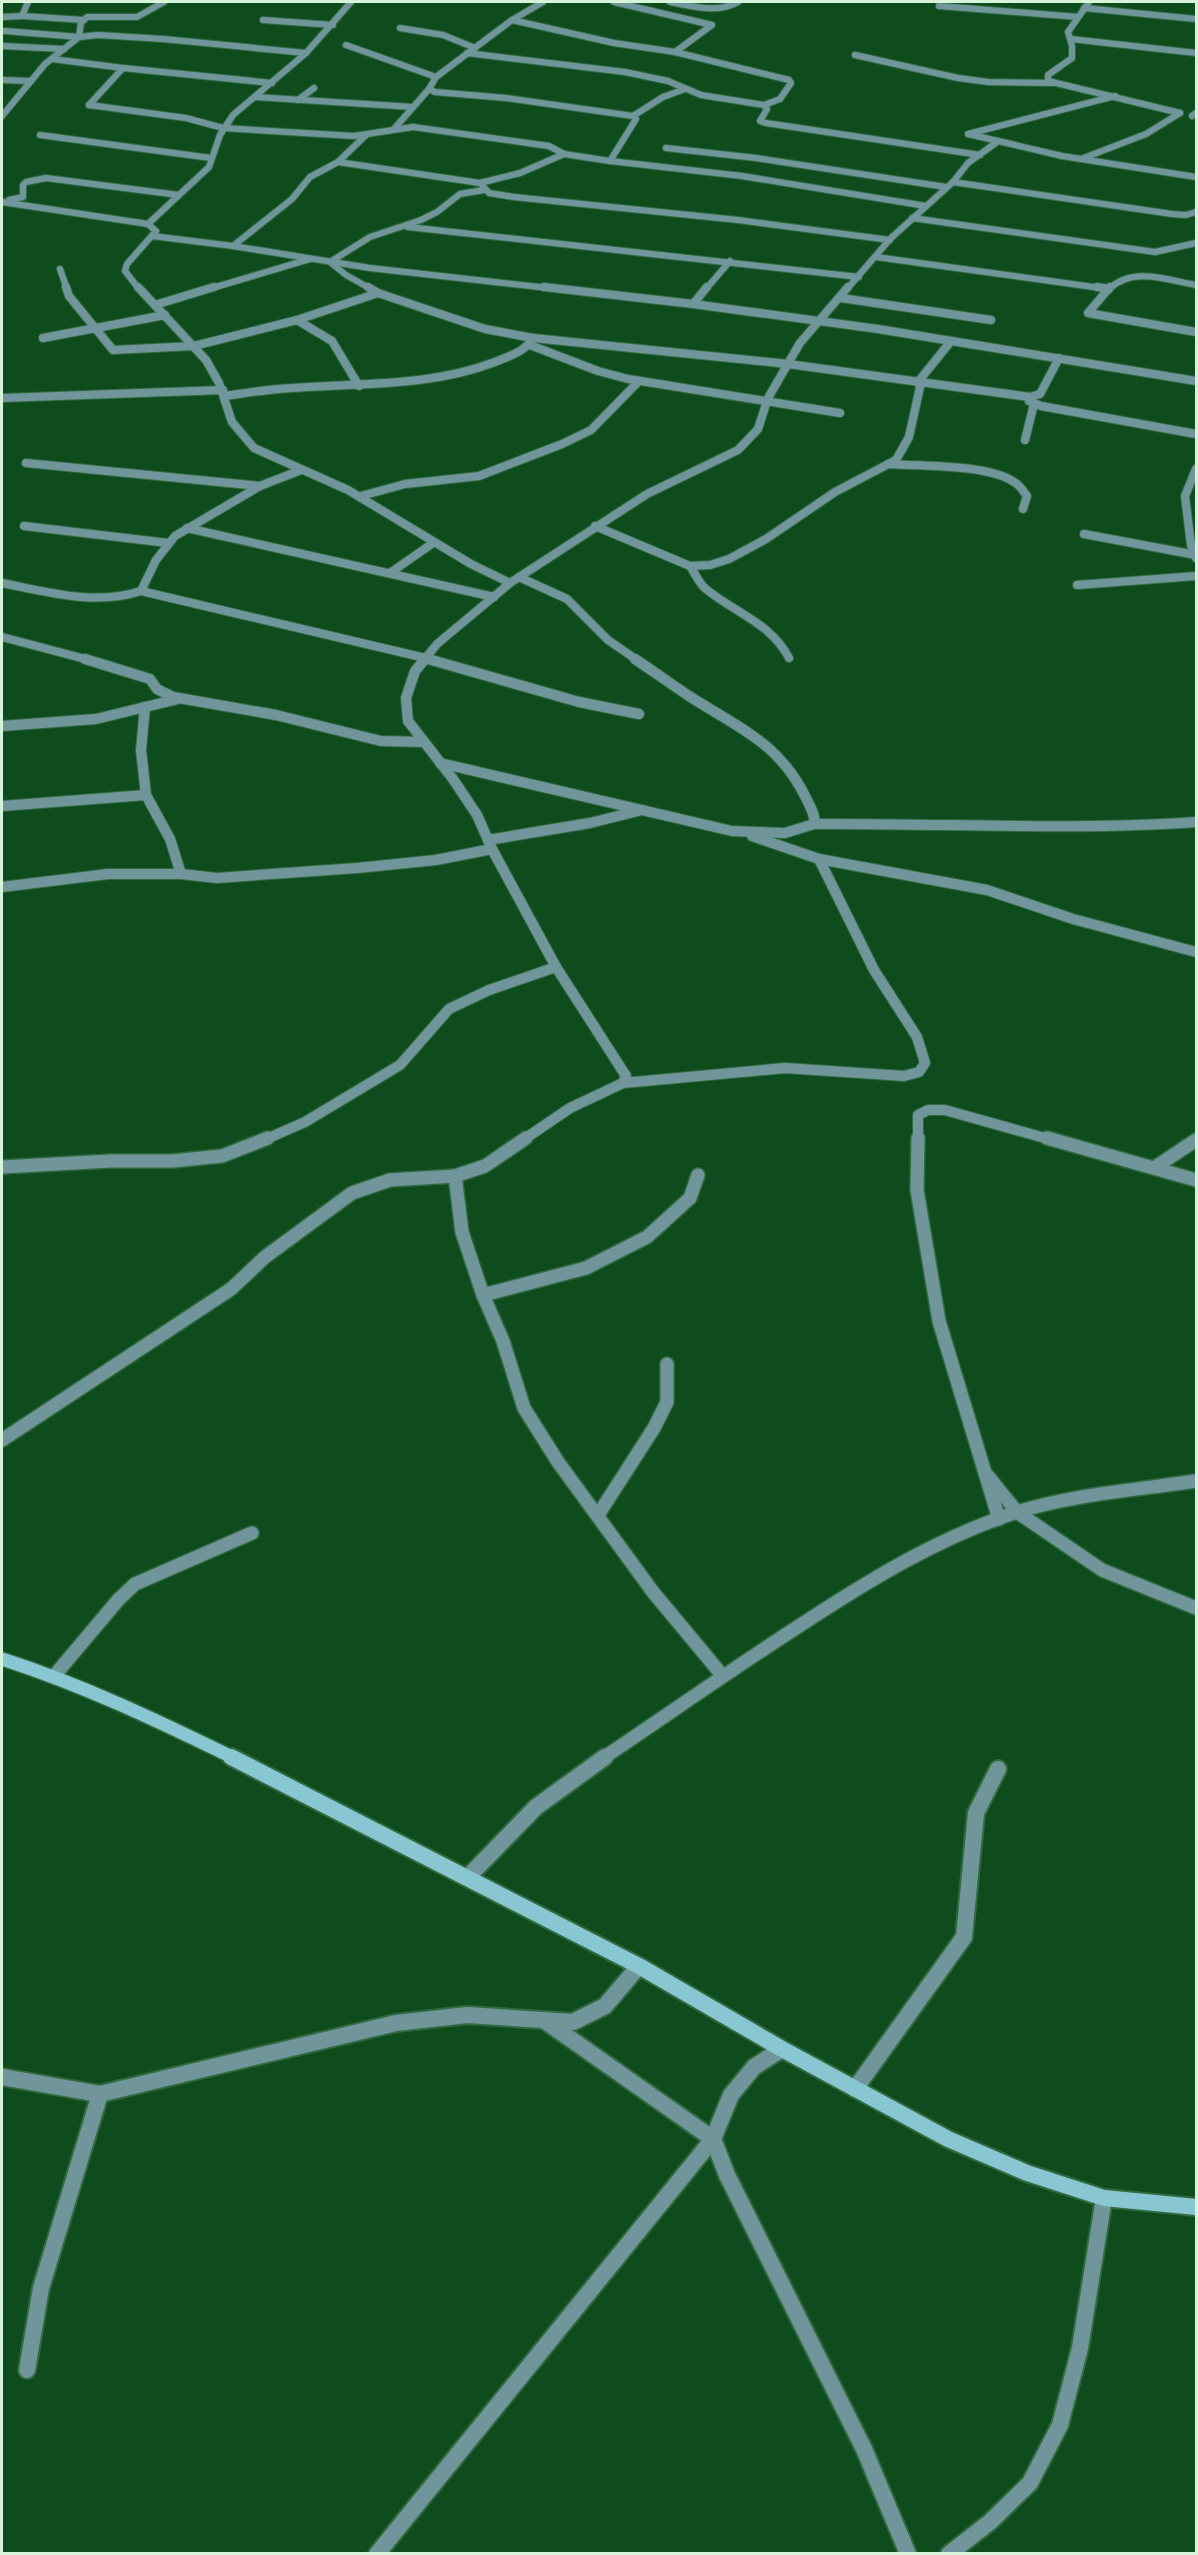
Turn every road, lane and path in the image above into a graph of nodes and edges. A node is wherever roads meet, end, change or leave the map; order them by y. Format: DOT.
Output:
graph roads {
  1 [pos="28,2"];
  2 [pos="164,2"];
  3 [pos="351,2"];
  4 [pos="543,2"];
  5 [pos="614,2"];
  6 [pos="670,2"];
  7 [pos="738,2"];
  8 [pos="1089,2"];
  9 [pos="939,6"];
  10 [pos="1084,8"];
  11 [pos="22,16"];
  12 [pos="2,17"];
  13 [pos="1078,17"];
  14 [pos="1197,19"];
  15 [pos="84,20"];
  16 [pos="263,20"];
  17 [pos="512,20"];
  18 [pos="333,25"];
  19 [pos="400,28"];
  20 [pos="5,31"];
  21 [pos="79,37"];
  22 [pos="1071,39"];
  23 [pos="346,45"];
  24 [pos="2,46"];
  25 [pos="475,48"];
  26 [pos="64,49"];
  27 [pos="675,52"];
  28 [pos="306,53"];
  29 [pos="467,53"];
  30 [pos="1197,53"];
  31 [pos="855,55"];
  32 [pos="52,58"];
  33 [pos="123,68"];
  34 [pos="436,77"];
  35 [pos="2,80"];
  36 [pos="31,81"];
  37 [pos="272,83"];
  38 [pos="1056,83"];
  39 [pos="314,88"];
  40 [pos="429,89"];
  41 [pos="685,89"];
  42 [pos="1115,96"];
  43 [pos="255,97"];
  44 [pos="298,99"];
  45 [pos="764,105"];
  46 [pos="413,107"];
  47 [pos="2,116"];
  48 [pos="633,116"];
  49 [pos="223,128"];
  50 [pos="394,129"];
  51 [pos="40,135"];
  52 [pos="366,135"];
  53 [pos="997,142"];
  54 [pos="666,148"];
  55 [pos="564,154"];
  56 [pos="980,155"];
  57 [pos="212,159"];
  58 [pos="1081,159"];
  59 [pos="610,161"];
  60 [pos="338,162"];
  61 [pos="1197,177"];
  62 [pos="953,182"];
  63 [pos="482,187"];
  64 [pos="946,187"];
  65 [pos="179,195"];
  66 [pos="926,206"];
  67 [pos="1197,212"];
  68 [pos="912,218"];
  69 [pos="148,224"];
  70 [pos="404,226"];
  71 [pos="152,236"];
  72 [pos="890,240"];
  73 [pos="1197,243"];
  74 [pos="233,246"];
  75 [pos="876,257"];
  76 [pos="314,258"];
  77 [pos="730,261"];
  78 [pos="330,262"];
  79 [pos="60,269"];
  80 [pos="860,277"];
  81 [pos="1197,285"];
  82 [pos="1109,289"];
  83 [pos="378,293"];
  84 [pos="841,298"];
  85 [pos="693,304"];
  86 [pos="155,305"];
  87 [pos="165,315"];
  88 [pos="297,320"];
  89 [pos="991,320"];
  90 [pos="820,321"];
  91 [pos="96,328"];
  92 [pos="1197,332"];
  93 [pos="44,338"];
  94 [pos="532,341"];
  95 [pos="951,341"];
  96 [pos="194,346"];
  97 [pos="1059,358"];
  98 [pos="788,364"];
  99 [pos="639,381"];
  100 [pos="1197,381"];
  101 [pos="918,382"];
  102 [pos="358,386"];
  103 [pos="224,393"];
  104 [pos="2,398"];
  105 [pos="768,400"];
  106 [pos="1032,400"];
  107 [pos="840,414"];
  108 [pos="1197,434"];
  109 [pos="1025,440"];
  110 [pos="26,463"];
  111 [pos="888,464"];
  112 [pos="301,470"];
  113 [pos="1197,470"];
  114 [pos="260,486"];
  115 [pos="1192,491"];
  116 [pos="361,496"];
  117 [pos="1023,509"];
  118 [pos="24,526"];
  119 [pos="595,526"];
  120 [pos="187,528"];
  121 [pos="1084,534"];
  122 [pos="168,543"];
  123 [pos="433,543"];
  124 [pos="1196,556"];
  125 [pos="690,566"];
  126 [pos="390,573"];
  127 [pos="1197,576"];
  128 [pos="515,580"];
  129 [pos="2,583"];
  130 [pos="1077,585"];
  131 [pos="141,591"];
  132 [pos="494,597"];
  133 [pos="2,637"];
  134 [pos="425,658"];
  135 [pos="789,658"];
  136 [pos="179,699"];
  137 [pos="145,707"];
  138 [pos="639,714"];
  139 [pos="2,726"];
  140 [pos="424,742"];
  141 [pos="440,763"];
  142 [pos="146,795"];
  143 [pos="2,806"];
  144 [pos="643,810"];
  145 [pos="1197,822"];
  146 [pos="814,824"];
  147 [pos="745,833"];
  148 [pos="490,845"];
  149 [pos="819,859"];
  150 [pos="181,874"];
  151 [pos="2,887"];
  152 [pos="1197,952"];
  153 [pos="556,968"];
  154 [pos="623,1083"];
  155 [pos="1197,1140"];
  156 [pos="2,1167"];
  157 [pos="1154,1168"];
  158 [pos="698,1175"];
  159 [pos="455,1176"];
  160 [pos="1197,1180"];
  161 [pos="483,1295"];
  162 [pos="667,1364"];
  163 [pos="2,1440"];
  164 [pos="984,1470"];
  165 [pos="1197,1481"];
  166 [pos="1017,1512"];
  167 [pos="598,1515"];
  168 [pos="999,1519"];
  169 [pos="252,1533"];
  170 [pos="1197,1608"];
  171 [pos="2,1659"];
  172 [pos="722,1675"];
  173 [pos="54,1676"];
  174 [pos="998,1769"];
  175 [pos="468,1877"];
  176 [pos="639,1966"];
  177 [pos="545,2021"];
  178 [pos="782,2049"];
  179 [pos="2,2077"];
  180 [pos="855,2089"];
  181 [pos="100,2094"];
  182 [pos="713,2139"];
  183 [pos="1104,2199"];
  184 [pos="1197,2207"];
  185 [pos="27,2370"];
  186 [pos="377,2553"];
  187 [pos="908,2553"];
  188 [pos="949,2553"];
  1 -- 11 [label="street"];
  2 -- 15 [label="street"];
  3 -- 18 [label="street"];
  4 -- 17 [label="street"];
  5 -- 27 [label="street"];
  6 -- 7 [label="street"];
  8 -- 10 [label="street"];
  9 -- 13 [label="street"];
  10 -- 13 [label="street"];
  10 -- 14 [label="street"];
  11 -- 12 [label="street"];
  11 -- 15 [label="street"];
  13 -- 22 [label="street"];
  15 -- 21 [label="street"];
  16 -- 18 [label="street"];
  17 -- 25 [label="street"];
  17 -- 27 [label="street"];
  18 -- 28 [label="street"];
  19 -- 25 [label="street"];
  20 -- 21 [label="street"];
  21 -- 26 [label="street"];
  21 -- 28 [label="street"];
  22 -- 30 [label="street"];
  22 -- 38 [label="street"];
  23 -- 34 [label="street"];
  24 -- 26 [label="street"];
  25 -- 29 [label="street"];
  26 -- 32 [label="street"];
  27 -- 45 [label="street"];
  28 -- 37 [label="street"];
  29 -- 34 [label="street"];
  29 -- 41 [label="street"];
  31 -- 38 [label="street"];
  32 -- 33 [label="street"];
  32 -- 36 [label="street"];
  33 -- 37 [label="street"];
  33 -- 49 [label="street"];
  34 -- 40 [label="street"];
  35 -- 36 [label="street"];
  36 -- 47 [label="street"];
  37 -- 43 [label="street"];
  38 -- 42 [label="street"];
  39 -- 44 [label="street"];
  40 -- 46 [label="street"];
  40 -- 48 [label="street"];
  41 -- 45 [label="street"];
  41 -- 48 [label="street"];
  42 -- 53 [label="street"];
  42 -- 58 [label="street"];
  43 -- 44 [label="street"];
  43 -- 49 [label="street"];
  44 -- 46 [label="street"];
  45 -- 56 [label="street"];
  46 -- 50 [label="street"];
  48 -- 59 [label="street"];
  49 -- 52 [label="street"];
  49 -- 57 [label="street"];
  50 -- 52 [label="street"];
  50 -- 55 [label="street"];
  51 -- 57 [label="street"];
  52 -- 60 [label="street"];
  53 -- 56 [label="street"];
  53 -- 58 [label="street"];
  54 -- 64 [label="street"];
  55 -- 59 [label="street"];
  55 -- 63 [label="street"];
  56 -- 62 [label="street"];
  57 -- 65 [label="street"];
  58 -- 61 [label="street"];
  59 -- 66 [label="street"];
  60 -- 63 [label="street"];
  60 -- 74 [label="street"];
  62 -- 64 [label="street"];
  62 -- 67 [label="street"];
  63 -- 70 [label="street"];
  63 -- 72 [label="street"];
  64 -- 66 [label="street"];
  65 -- 69 [label="street"];
  65 -- 69 [label="street"];
  66 -- 68 [label="street"];
  68 -- 72 [label="street"];
  68 -- 73 [label="street"];
  69 -- 71 [label="street"];
  70 -- 77 [label="street"];
  70 -- 78 [label="street"];
  71 -- 74 [label="street"];
  71 -- 86 [label="street"];
  72 -- 75 [label="street"];
  74 -- 76 [label="street"];
  75 -- 80 [label="street"];
  75 -- 82 [label="street"];
  76 -- 78 [label="street"];
  76 -- 86 [label="street"];
  77 -- 80 [label="street"];
  77 -- 85 [label="street"];
  78 -- 83 [label="street"];
  78 -- 85 [label="street"];
  79 -- 91 [label="street"];
  80 -- 84 [label="street"];
  81 -- 82 [label="street"];
  82 -- 92 [label="street"];
  83 -- 88 [label="street"];
  83 -- 94 [label="street"];
  84 -- 89 [label="street"];
  84 -- 90 [label="street"];
  85 -- 90 [label="street"];
  86 -- 87 [label="street"];
  87 -- 91 [label="street"];
  87 -- 96 [label="street"];
  88 -- 96 [label="street"];
  88 -- 102 [label="street"];
  90 -- 95 [label="street"];
  90 -- 98 [label="street"];
  91 -- 93 [label="street"];
  91 -- 96 [label="street"];
  94 -- 98 [label="street"];
  94 -- 99 [label="street"];
  94 -- 102 [label="street"];
  95 -- 97 [label="street"];
  95 -- 101 [label="street"];
  96 -- 103 [label="street"];
  97 -- 100 [label="street"];
  97 -- 106 [label="street"];
  98 -- 101 [label="street"];
  98 -- 105 [label="street"];
  99 -- 105 [label="street"];
  99 -- 116 [label="street"];
  101 -- 106 [label="street"];
  101 -- 111 [label="street"];
  102 -- 103 [label="street"];
  103 -- 104 [label="street"];
  103 -- 112 [label="street"];
  105 -- 107 [label="street"];
  105 -- 119 [label="street"];
  106 -- 108 [label="street"];
  106 -- 109 [label="street"];
  110 -- 114 [label="street"];
  111 -- 117 [label="street"];
  111 -- 125 [label="street"];
  112 -- 114 [label="street"];
  112 -- 116 [label="street"];
  113 -- 115 [label="street"];
  114 -- 120 [label="street"];
  115 -- 124 [label="street"];
  116 -- 123 [label="street"];
  118 -- 122 [label="street"];
  119 -- 125 [label="street"];
  119 -- 128 [label="street"];
  120 -- 122 [label="street"];
  120 -- 126 [label="street"];
  121 -- 124 [label="street"];
  122 -- 131 [label="street"];
  123 -- 126 [label="street"];
  123 -- 128 [label="street"];
  125 -- 135 [label="street"];
  126 -- 132 [label="street"];
  127 -- 130 [label="street"];
  128 -- 132 [label="street"];
  128 -- 146 [label="street"];
  129 -- 131 [label="street"];
  131 -- 134 [label="street"];
  132 -- 134 [label="street"];
  133 -- 136 [label="street"];
  134 -- 138 [label="street"];
  134 -- 140 [label="street"];
  136 -- 137 [label="street"];
  136 -- 140 [label="street"];
  137 -- 139 [label="street"];
  137 -- 142 [label="street"];
  140 -- 141 [label="street"];
  141 -- 144 [label="street"];
  141 -- 148 [label="street"];
  142 -- 143 [label="street"];
  142 -- 150 [label="street"];
  144 -- 147 [label="street"];
  144 -- 148 [label="street"];
  145 -- 146 [label="street"];
  146 -- 147 [label="street"];
  147 -- 149 [label="street"];
  148 -- 150 [label="street"];
  148 -- 153 [label="street"];
  149 -- 152 [label="street"];
  149 -- 154 [label="street"];
  150 -- 151 [label="street"];
  153 -- 154 [label="street"];
  153 -- 156 [label="street"];
  154 -- 159 [label="street"];
  155 -- 157 [label="street"];
  157 -- 160 [label="street"];
  157 -- 164 [label="street"];
  158 -- 161 [label="street"];
  159 -- 161 [label="street"];
  159 -- 163 [label="street"];
  161 -- 167 [label="street"];
  162 -- 167 [label="street"];
  164 -- 166 [label="street"];
  164 -- 168 [label="street"];
  165 -- 166 [label="street"];
  166 -- 168 [label="street"];
  166 -- 170 [label="street"];
  167 -- 172 [label="street"];
  168 -- 172 [label="street"];
  169 -- 173 [label="street"];
  171 -- 173 [label="main road"];
  172 -- 175 [label="street"];
  173 -- 175 [label="main road"];
  174 -- 180 [label="street"];
  175 -- 176 [label="main road"];
  176 -- 177 [label="street"];
  176 -- 178 [label="main road"];
  177 -- 181 [label="street"];
  177 -- 182 [label="street"];
  178 -- 180 [label="main road"];
  178 -- 182 [label="street"];
  179 -- 181 [label="street"];
  180 -- 183 [label="main road"];
  181 -- 185 [label="street"];
  182 -- 186 [label="street"];
  182 -- 187 [label="street"];
  183 -- 184 [label="main road"];
  183 -- 188 [label="street"];
}
